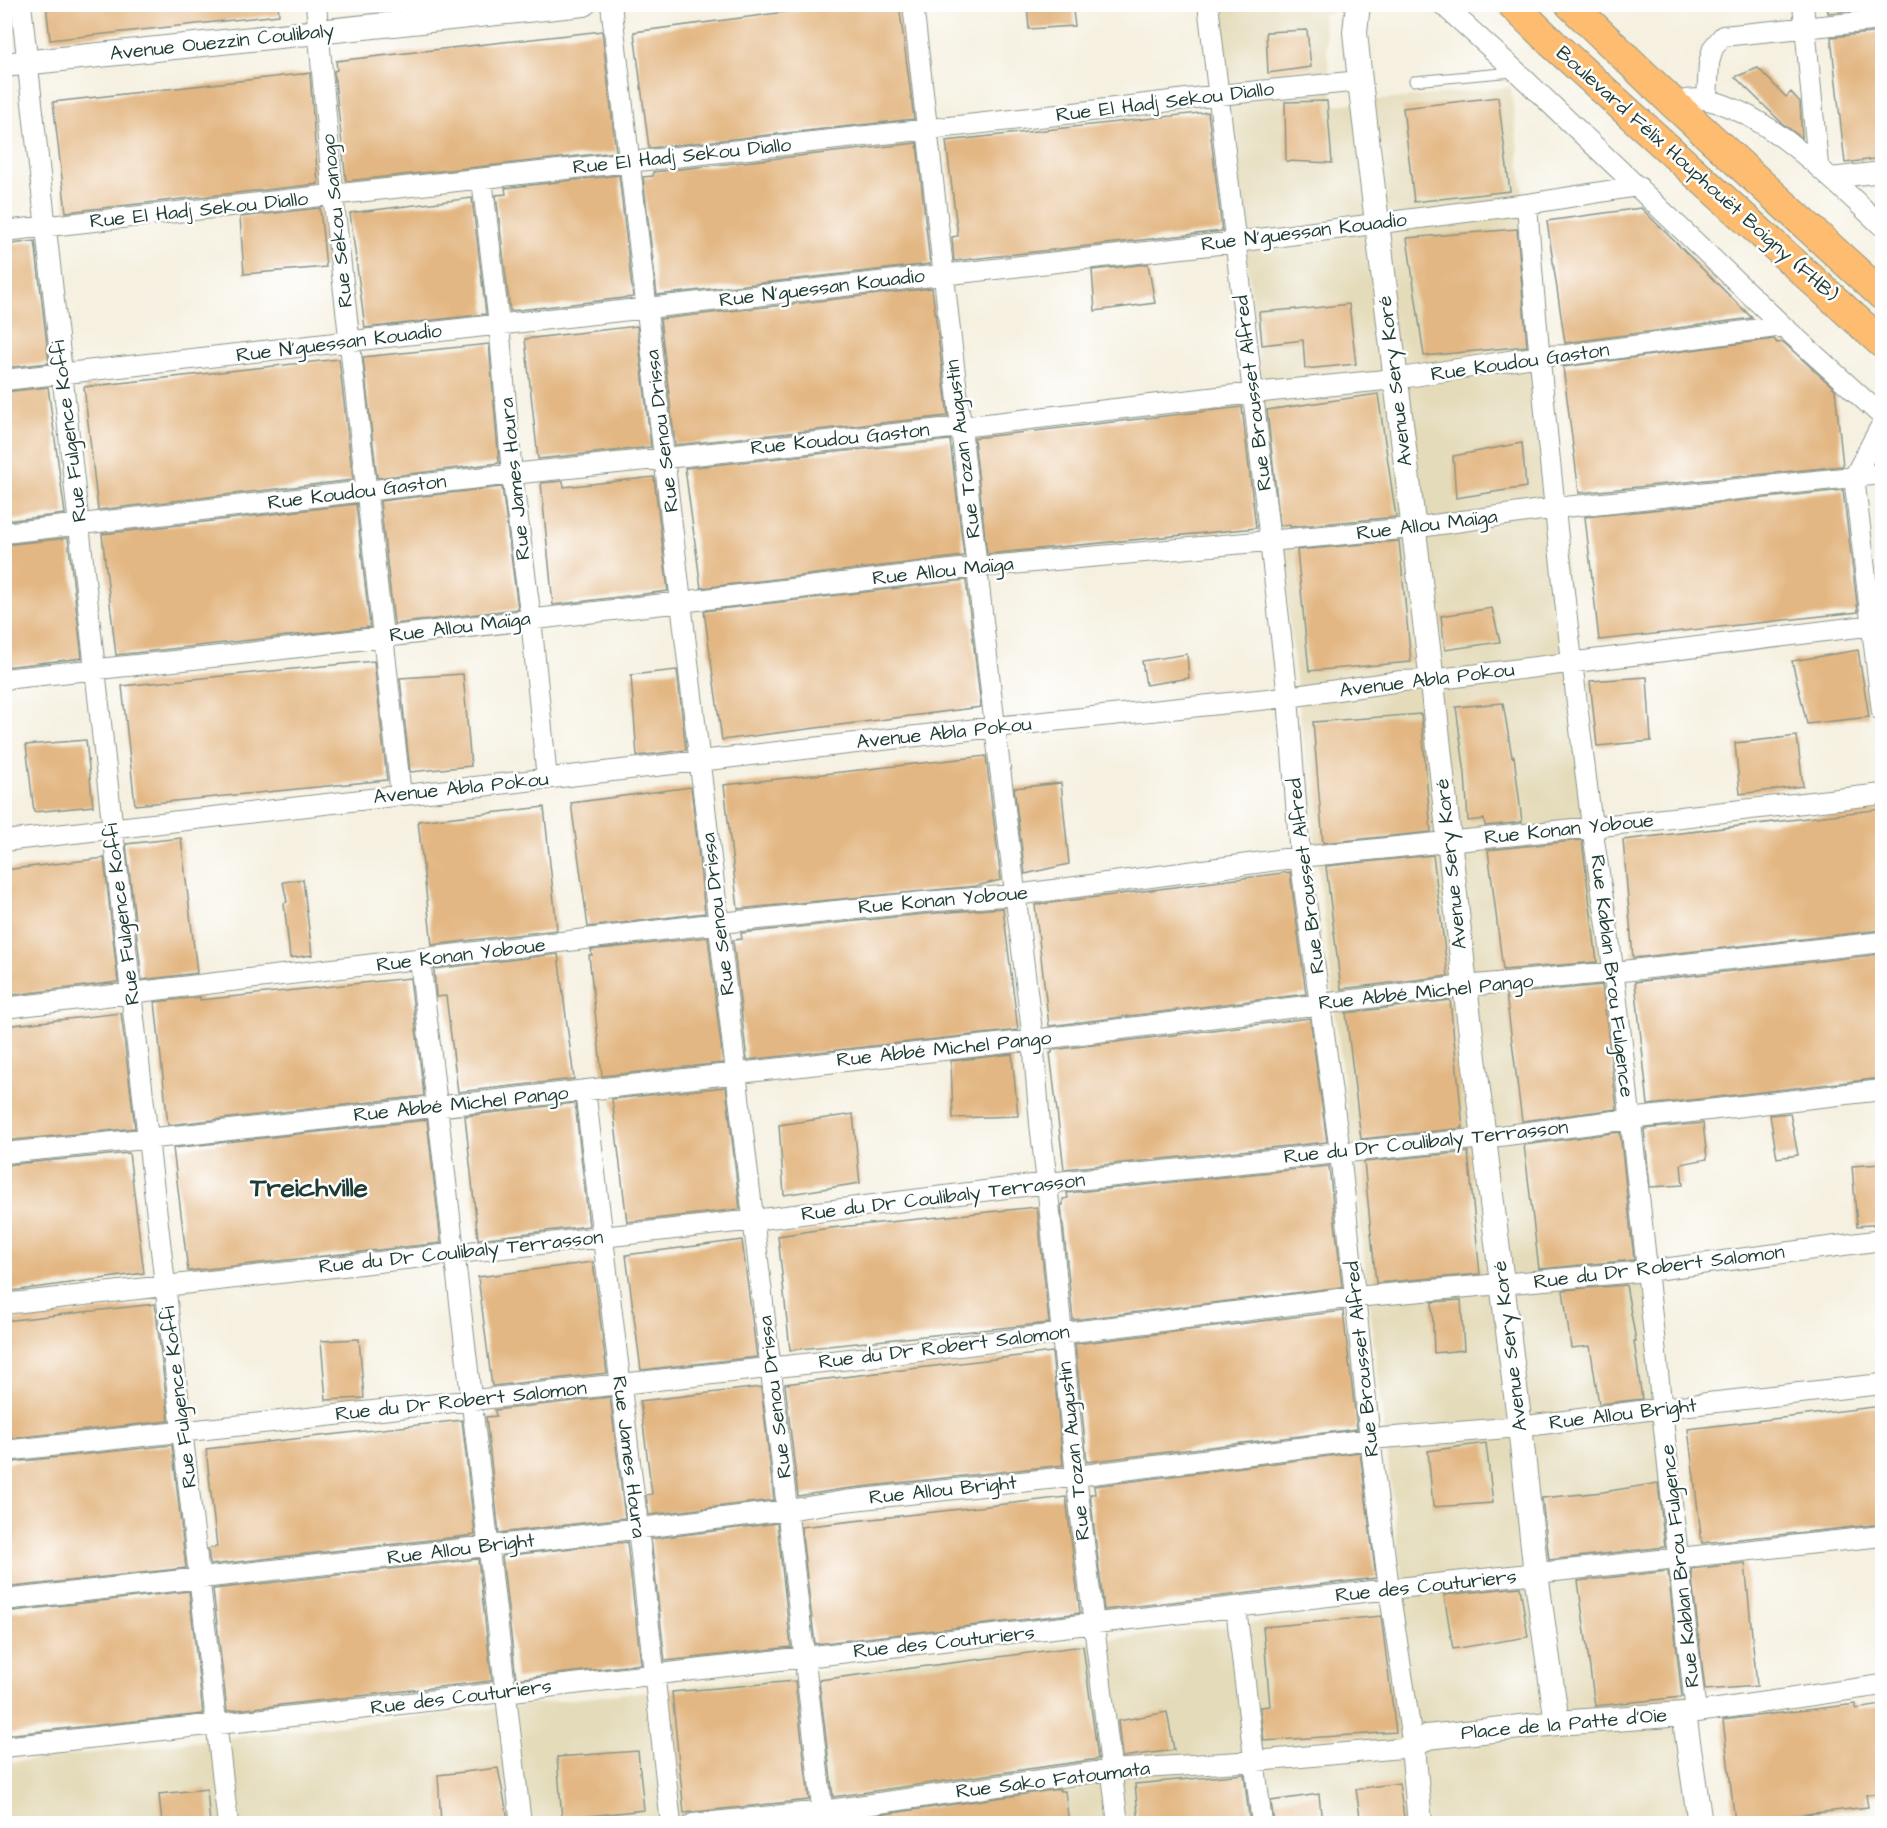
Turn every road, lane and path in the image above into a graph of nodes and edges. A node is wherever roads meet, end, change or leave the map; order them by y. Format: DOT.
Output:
graph roads {
  1 [pos="21,4"];
  2 [pos="316,4"];
  3 [pos="584,4"];
  4 [pos="611,4"];
  5 [pos="913,4"];
  6 [pos="1208,4"];
  7 [pos="1358,4"];
  8 [pos="1442,4"];
  9 [pos="1512,4"];
  10 [pos="1570,4"];
  11 [pos="1803,4"];
  12 [pos="1882,20"];
  13 [pos="1805,27"];
  14 [pos="319,32"];
  15 [pos="16,64"];
  16 [pos="1516,71"];
  17 [pos="1360,81"];
  18 [pos="1414,81"];
  19 [pos="1219,95"];
  20 [pos="1707,99"];
  21 [pos="1672,102"];
  22 [pos="927,129"];
  23 [pos="630,162"];
  24 [pos="1824,172"];
  25 [pos="1882,172"];
  26 [pos="482,179"];
  27 [pos="1638,186"];
  28 [pos="333,195"];
  29 [pos="1527,204"];
  30 [pos="1378,223"];
  31 [pos="1882,226"];
  32 [pos="45,227"];
  33 [pos="4,231"];
  34 [pos="1236,242"];
  35 [pos="943,273"];
  36 [pos="1882,295"];
  37 [pos="647,308"];
  38 [pos="499,324"];
  39 [pos="1782,326"];
  40 [pos="350,342"];
  41 [pos="1882,343"];
  42 [pos="1540,357"];
  43 [pos="63,374"];
  44 [pos="1395,379"];
  45 [pos="4,381"];
  46 [pos="1253,393"];
  47 [pos="1882,416"];
  48 [pos="1882,424"];
  49 [pos="961,427"];
  50 [pos="665,457"];
  51 [pos="512,474"];
  52 [pos="1882,474"];
  53 [pos="1854,477"];
  54 [pos="367,490"];
  55 [pos="1555,508"];
  56 [pos="80,525"];
  57 [pos="1413,528"];
  58 [pos="4,533"];
  59 [pos="1270,542"];
  60 [pos="976,567"];
  61 [pos="682,601"];
  62 [pos="531,619"];
  63 [pos="1877,624"];
  64 [pos="384,636"];
  65 [pos="1573,663"];
  66 [pos="95,670"];
  67 [pos="4,679"];
  68 [pos="1431,680"];
  69 [pos="1288,698"];
  70 [pos="1882,712"];
  71 [pos="995,727"];
  72 [pos="700,762"];
  73 [pos="547,779"];
  74 [pos="1882,794"];
  75 [pos="401,795"];
  76 [pos="1593,827"];
  77 [pos="112,829"];
  78 [pos="4,841"];
  79 [pos="1448,842"];
  80 [pos="1300,857"];
  81 [pos="1016,895"];
  82 [pos="720,923"];
  83 [pos="1882,942"];
  84 [pos="420,960"];
  85 [pos="1614,972"];
  86 [pos="1465,986"];
  87 [pos="131,993"];
  88 [pos="1321,1004"];
  89 [pos="4,1008"];
  90 [pos="1033,1040"];
  91 [pos="736,1073"];
  92 [pos="585,1090"];
  93 [pos="1882,1090"];
  94 [pos="437,1107"];
  95 [pos="1630,1119"];
  96 [pos="148,1137"];
  97 [pos="1484,1138"];
  98 [pos="1340,1152"];
  99 [pos="4,1153"];
  100 [pos="1047,1183"];
  101 [pos="754,1220"];
  102 [pos="603,1237"];
  103 [pos="1882,1240"];
  104 [pos="454,1253"];
  105 [pos="1647,1270"];
  106 [pos="1503,1284"];
  107 [pos="166,1286"];
  108 [pos="1356,1297"];
  109 [pos="4,1304"];
  110 [pos="1062,1333"];
  111 [pos="772,1367"];
  112 [pos="619,1384"];
  113 [pos="1882,1384"];
  114 [pos="471,1401"];
  115 [pos="1662,1408"];
  116 [pos="1520,1427"];
  117 [pos="183,1431"];
  118 [pos="1370,1439"];
  119 [pos="4,1451"];
  120 [pos="1076,1476"];
  121 [pos="788,1510"];
  122 [pos="638,1528"];
  123 [pos="1882,1536"];
  124 [pos="488,1545"];
  125 [pos="1677,1559"];
  126 [pos="1536,1574"];
  127 [pos="201,1580"];
  128 [pos="1389,1589"];
  129 [pos="4,1600"];
  130 [pos="1236,1608"];
  131 [pos="1094,1625"];
  132 [pos="805,1658"];
  133 [pos="654,1676"];
  134 [pos="1882,1684"];
  135 [pos="505,1691"];
  136 [pos="1690,1713"];
  137 [pos="1557,1723"];
  138 [pos="218,1724"];
  139 [pos="4,1747"];
  140 [pos="1413,1747"];
  141 [pos="1256,1761"];
  142 [pos="1110,1770"];
  143 [pos="823,1817"];
  144 [pos="228,1824"];
  145 [pos="521,1824"];
  146 [pos="671,1824"];
  147 [pos="693,1824"];
  148 [pos="1118,1824"];
  149 [pos="1262,1824"];
  150 [pos="1420,1824"];
  151 [pos="1700,1824"];
  1 -- 15 [label="street, Rue Fulgence Koffi"];
  2 -- 14 [label="street, Rue Sekou Sanogo"];
  3 -- 14 [label="street, Avenue Ouezzin Coulibaly"];
  4 -- 23 [label="street, Rue Senou Drissa"];
  5 -- 22 [label="street, Rue Tozan Augustin"];
  6 -- 19 [label="street, Rue Brousset Alfred"];
  7 -- 17 [label="street, Avenue Sery Koré"];
  8 -- 16 [label="street"];
  9 -- 41 [label="main road, Boulevard Félix Houphouët Boigny (FHB)"];
  10 -- 21 [label="main road, Boulevard Félix Houphouët Boigny (FHB)"];
  11 -- 13 [label="street"];
  12 -- 13 [label="street"];
  13 -- 20 [label="street"];
  13 -- 24 [label="street"];
  14 -- 15 [label="street, Avenue Ouezzin Coulibaly"];
  14 -- 28 [label="street, Rue Sekou Sanogo"];
  15 -- 32 [label="street, Rue Fulgence Koffi"];
  16 -- 18 [label="lane"];
  16 -- 27 [label="street"];
  17 -- 19 [label="street, Rue El Hadj Sekou Diallo"];
  17 -- 30 [label="street, Avenue Sery Koré"];
  19 -- 22 [label="street, Rue El Hadj Sekou Diallo"];
  19 -- 34 [label="street, Rue Brousset Alfred"];
  20 -- 21 [label="street, Boulevard Félix Houphouët Boigny (FHB)"];
  20 -- 24 [label="street, Boulevard Félix Houphouët Boigny (FHB)"];
  21 -- 36 [label="main road, Boulevard Félix Houphouët Boigny (FHB)"];
  22 -- 23 [label="street, Rue El Hadj Sekou Diallo"];
  22 -- 35 [label="street, Rue Tozan Augustin"];
  23 -- 26 [label="street, Rue El Hadj Sekou Diallo"];
  23 -- 37 [label="street, Rue Senou Drissa"];
  24 -- 25 [label="street"];
  24 -- 31 [label="street, Boulevard Félix Houphouët Boigny (FHB)"];
  26 -- 28 [label="street, Rue El Hadj Sekou Diallo"];
  26 -- 38 [label="street, Rue James Houra"];
  27 -- 29 [label="street, Rue N'guessan Kouadio"];
  27 -- 39 [label="street"];
  28 -- 32 [label="street, Rue El Hadj Sekou Diallo"];
  28 -- 40 [label="street, Rue Sekou Sanogo"];
  29 -- 30 [label="street, Rue N'guessan Kouadio"];
  29 -- 42 [label="street, Rue Kablan Brou Fulgence"];
  30 -- 34 [label="street, Rue N'guessan Kouadio"];
  30 -- 44 [label="street, Avenue Sery Koré"];
  32 -- 33 [label="street, Rue El Hadj Sekou Diallo"];
  32 -- 43 [label="street, Rue Fulgence Koffi"];
  34 -- 35 [label="street, Rue N'guessan Kouadio"];
  34 -- 46 [label="street, Rue Brousset Alfred"];
  35 -- 37 [label="street, Rue N'guessan Kouadio"];
  35 -- 49 [label="street, Rue Tozan Augustin"];
  37 -- 38 [label="street, Rue N'guessan Kouadio"];
  37 -- 50 [label="street, Rue Senou Drissa"];
  38 -- 40 [label="street, Rue N'guessan Kouadio"];
  38 -- 51 [label="street, Rue James Houra"];
  39 -- 42 [label="street, Rue Koudou Gaston"];
  39 -- 47 [label="street"];
  40 -- 43 [label="street, Rue N'guessan Kouadio"];
  40 -- 54 [label="street, Rue Sekou Sanogo"];
  42 -- 44 [label="street, Rue Koudou Gaston"];
  42 -- 55 [label="street, Rue Kablan Brou Fulgence"];
  43 -- 45 [label="street, Rue N'guessan Kouadio"];
  43 -- 56 [label="street, Rue Fulgence Koffi"];
  44 -- 46 [label="street, Rue Koudou Gaston"];
  44 -- 57 [label="street, Avenue Sery Koré"];
  46 -- 49 [label="street, Rue Koudou Gaston"];
  46 -- 59 [label="street, Rue Brousset Alfred"];
  48 -- 53 [label="street"];
  49 -- 50 [label="street, Rue Koudou Gaston"];
  49 -- 60 [label="street, Rue Tozan Augustin"];
  50 -- 51 [label="street, Rue Koudou Gaston"];
  50 -- 61 [label="street, Rue Senou Drissa"];
  51 -- 54 [label="street, Rue Koudou Gaston"];
  51 -- 62 [label="street, Rue James Houra"];
  52 -- 53 [label="street, Rue Allou Maïga"];
  53 -- 55 [label="street, Rue Allou Maïga"];
  53 -- 63 [label="street"];
  54 -- 56 [label="street, Rue Koudou Gaston"];
  54 -- 64 [label="street, Rue Sekou Sanogo"];
  55 -- 57 [label="street, Rue Allou Maïga"];
  55 -- 65 [label="street, Rue Kablan Brou Fulgence"];
  56 -- 58 [label="street, Rue Koudou Gaston"];
  56 -- 66 [label="street, Rue Fulgence Koffi"];
  57 -- 59 [label="street, Rue Allou Maïga"];
  57 -- 68 [label="street, Avenue Sery Koré"];
  59 -- 60 [label="street, Rue Allou Maïga"];
  59 -- 69 [label="street, Rue Brousset Alfred"];
  60 -- 61 [label="street, Rue Allou Maïga"];
  60 -- 71 [label="street, Rue Tozan Augustin"];
  61 -- 62 [label="street, Rue Allou Maïga"];
  61 -- 72 [label="street, Rue Senou Drissa"];
  62 -- 64 [label="street, Rue Allou Maïga"];
  62 -- 73 [label="street, Rue James Houra"];
  63 -- 65 [label="street, Avenue Abla Pokou"];
  63 -- 70 [label="street"];
  64 -- 66 [label="street, Rue Allou Maïga"];
  64 -- 75 [label="street, Rue Sekou Sanogo"];
  65 -- 68 [label="street, Avenue Abla Pokou"];
  65 -- 76 [label="street, Rue Kablan Brou Fulgence"];
  66 -- 67 [label="street, Rue Allou Maïga"];
  66 -- 77 [label="street, Rue Fulgence Koffi"];
  68 -- 69 [label="street, Avenue Abla Pokou"];
  68 -- 79 [label="street, Avenue Sery Koré"];
  69 -- 71 [label="street, Avenue Abla Pokou"];
  69 -- 80 [label="street, Rue Brousset Alfred"];
  71 -- 72 [label="street, Avenue Abla Pokou"];
  71 -- 81 [label="street, Rue Tozan Augustin"];
  72 -- 73 [label="street, Avenue Abla Pokou"];
  72 -- 82 [label="street, Rue Senou Drissa"];
  73 -- 75 [label="street, Avenue Abla Pokou"];
  74 -- 76 [label="street, Rue Konan Yoboue"];
  75 -- 77 [label="street, Avenue Abla Pokou"];
  76 -- 79 [label="street, Rue Konan Yoboue"];
  76 -- 85 [label="street, Rue Kablan Brou Fulgence"];
  77 -- 78 [label="street, Avenue Abla Pokou"];
  77 -- 87 [label="street, Rue Fulgence Koffi"];
  79 -- 80 [label="street, Rue Konan Yoboue"];
  79 -- 86 [label="street, Avenue Sery Koré"];
  80 -- 81 [label="street, Rue Konan Yoboue"];
  80 -- 88 [label="street, Rue Brousset Alfred"];
  81 -- 82 [label="street, Rue Konan Yoboue"];
  81 -- 90 [label="street, Rue Tozan Augustin"];
  82 -- 84 [label="street, Rue Konan Yoboue"];
  82 -- 91 [label="street, Rue Senou Drissa"];
  83 -- 85 [label="street, Rue Abbé Michel Pango"];
  84 -- 87 [label="street, Rue Konan Yoboue"];
  84 -- 94 [label="street"];
  85 -- 86 [label="street, Rue Abbé Michel Pango"];
  85 -- 95 [label="street, Rue Kablan Brou Fulgence"];
  86 -- 88 [label="street, Rue Abbé Michel Pango"];
  86 -- 97 [label="street, Avenue Sery Koré"];
  87 -- 89 [label="street, Rue Konan Yoboue"];
  87 -- 96 [label="street, Rue Fulgence Koffi"];
  88 -- 90 [label="street, Rue Abbé Michel Pango"];
  88 -- 98 [label="street, Rue Brousset Alfred"];
  90 -- 91 [label="street, Rue Abbé Michel Pango"];
  90 -- 100 [label="street, Rue Tozan Augustin"];
  91 -- 92 [label="street, Rue Abbé Michel Pango"];
  91 -- 101 [label="street, Rue Senou Drissa"];
  92 -- 94 [label="street, Rue Abbé Michel Pango"];
  92 -- 102 [label="street, Rue James Houra"];
  93 -- 95 [label="street, Rue du Dr Coulibaly Terrasson"];
  94 -- 96 [label="street, Rue Abbé Michel Pango"];
  94 -- 104 [label="street"];
  95 -- 97 [label="street, Rue du Dr Coulibaly Terrasson"];
  95 -- 105 [label="street, Rue Kablan Brou Fulgence"];
  96 -- 99 [label="street, Rue Abbé Michel Pango"];
  96 -- 107 [label="street, Rue Fulgence Koffi"];
  97 -- 98 [label="street, Rue du Dr Coulibaly Terrasson"];
  97 -- 106 [label="street, Avenue Sery Koré"];
  98 -- 100 [label="street, Rue du Dr Coulibaly Terrasson"];
  98 -- 108 [label="street, Rue Brousset Alfred"];
  100 -- 101 [label="street, Rue du Dr Coulibaly Terrasson"];
  100 -- 110 [label="street, Rue Tozan Augustin"];
  101 -- 102 [label="street, Rue du Dr Coulibaly Terrasson"];
  101 -- 111 [label="street, Rue Senou Drissa"];
  102 -- 104 [label="street, Rue du Dr Coulibaly Terrasson"];
  102 -- 112 [label="street, Rue James Houra"];
  103 -- 105 [label="street, Rue du Dr Robert Salomon"];
  104 -- 107 [label="street, Rue du Dr Coulibaly Terrasson"];
  104 -- 114 [label="street"];
  105 -- 106 [label="street, Rue du Dr Robert Salomon"];
  105 -- 115 [label="street, Rue Kablan Brou Fulgence"];
  106 -- 108 [label="street, Rue du Dr Robert Salomon"];
  106 -- 116 [label="street, Avenue Sery Koré"];
  107 -- 109 [label="street, Rue du Dr Coulibaly Terrasson"];
  107 -- 117 [label="street, Rue Fulgence Koffi"];
  108 -- 110 [label="street, Rue du Dr Robert Salomon"];
  108 -- 118 [label="street, Rue Brousset Alfred"];
  110 -- 111 [label="street, Rue du Dr Robert Salomon"];
  110 -- 120 [label="street, Rue Tozan Augustin"];
  111 -- 112 [label="street, Rue du Dr Robert Salomon"];
  111 -- 121 [label="street, Rue Senou Drissa"];
  112 -- 114 [label="street, Rue du Dr Robert Salomon"];
  112 -- 122 [label="street, Rue James Houra"];
  113 -- 115 [label="street, Rue Allou Bright"];
  114 -- 117 [label="street, Rue du Dr Robert Salomon"];
  114 -- 124 [label="street"];
  115 -- 116 [label="street, Rue Allou Bright"];
  115 -- 125 [label="street, Rue Kablan Brou Fulgence"];
  116 -- 118 [label="street, Rue Allou Bright"];
  116 -- 126 [label="street, Avenue Sery Koré"];
  117 -- 119 [label="street, Rue du Dr Robert Salomon"];
  117 -- 127 [label="street, Rue Fulgence Koffi"];
  118 -- 120 [label="street, Rue Allou Bright"];
  118 -- 128 [label="street, Rue Brousset Alfred"];
  120 -- 121 [label="street, Rue Allou Bright"];
  120 -- 131 [label="street, Rue Tozan Augustin"];
  121 -- 122 [label="street, Rue Allou Bright"];
  121 -- 132 [label="street, Rue Senou Drissa"];
  122 -- 124 [label="street, Rue Allou Bright"];
  122 -- 133 [label="street, Rue James Houra"];
  123 -- 125 [label="street, Rue des Couturiers"];
  124 -- 127 [label="street, Rue Allou Bright"];
  124 -- 135 [label="street"];
  125 -- 126 [label="street, Rue des Couturiers"];
  125 -- 136 [label="street, Rue Kablan Brou Fulgence"];
  126 -- 128 [label="street, Rue des Couturiers"];
  126 -- 137 [label="street, Avenue Sery Koré"];
  127 -- 129 [label="street, Rue Allou Bright"];
  127 -- 138 [label="street, Rue Fulgence Koffi"];
  128 -- 130 [label="street, Rue des Couturiers"];
  128 -- 140 [label="street, Rue Brousset Alfred"];
  130 -- 131 [label="street, Rue des Couturiers"];
  130 -- 141 [label="street"];
  131 -- 132 [label="street, Rue des Couturiers"];
  131 -- 142 [label="street, Rue Tozan Augustin"];
  132 -- 133 [label="street, Rue des Couturiers"];
  132 -- 143 [label="street, Rue Senou Drissa"];
  133 -- 135 [label="street, Rue des Couturiers"];
  133 -- 146 [label="street, Rue James Houra"];
  134 -- 136 [label="street"];
  135 -- 138 [label="street, Rue des Couturiers"];
  135 -- 145 [label="street"];
  136 -- 137 [label="street, Place de la Patte d'Oie"];
  136 -- 151 [label="street, Place de la Patte d'Oie"];
  137 -- 140 [label="street, Place de la Patte d'Oie"];
  138 -- 139 [label="street, Rue des Couturiers"];
  138 -- 144 [label="street, Rue Fulgence Koffi"];
  140 -- 141 [label="street, Rue Sako Fatoumata"];
  140 -- 150 [label="street"];
  141 -- 142 [label="street, Rue Sako Fatoumata"];
  141 -- 149 [label="street"];
  142 -- 143 [label="street, Rue Sako Fatoumata"];
  142 -- 148 [label="street, Rue Tozan Augustin"];
  143 -- 147 [label="street, Rue Sako Fatoumata"];
}
